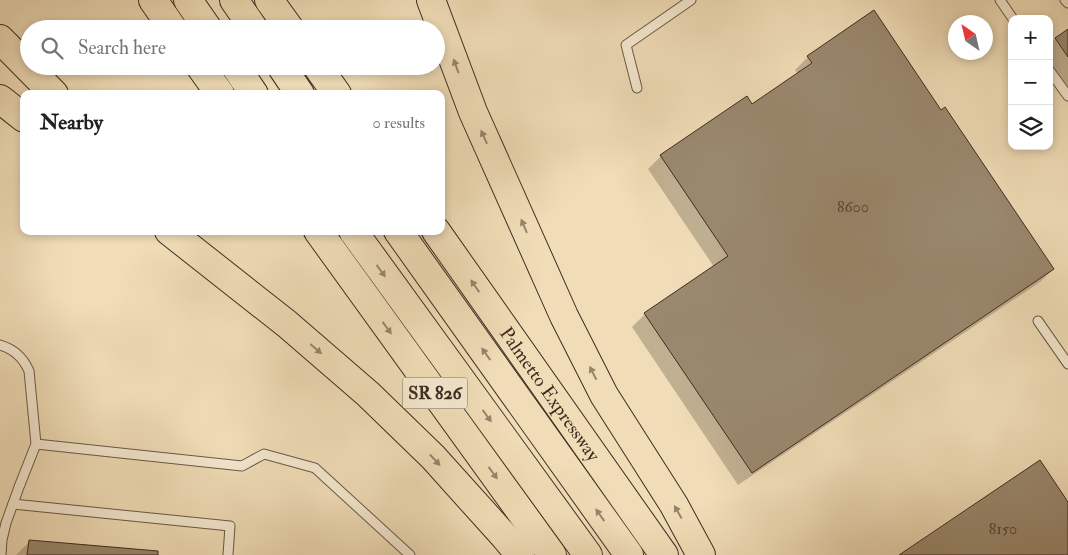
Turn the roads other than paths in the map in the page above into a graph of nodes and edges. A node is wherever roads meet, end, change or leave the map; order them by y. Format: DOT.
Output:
graph roads {
  1 [pos="153,0"];
  2 [pos="188,0"];
  3 [pos="234,0"];
  4 [pos="269,0"];
  5 [pos="431,0"];
  6 [pos="692,0"];
  7 [pos="1000,0"];
  8 [pos="1065,0"];
  9 [pos="1068,3"];
  10 [pos="1010,15"];
  11 [pos="167,20"];
  12 [pos="202,20"];
  13 [pos="248,20"];
  14 [pos="283,20"];
  15 [pos="438,20"];
  16 [pos="445,37"];
  17 [pos="0,39"];
  18 [pos="20,59"];
  19 [pos="35,75"];
  20 [pos="206,75"];
  21 [pos="241,75"];
  22 [pos="287,75"];
  23 [pos="323,75"];
  24 [pos="1053,75"];
  25 [pos="637,88"];
  26 [pos="50,90"];
  27 [pos="217,90"];
  28 [pos="251,90"];
  29 [pos="297,90"];
  30 [pos="334,90"];
  31 [pos="1068,96"];
  32 [pos="0,99"];
  33 [pos="20,115"];
  34 [pos="174,235"];
  35 [pos="198,235"];
  36 [pos="321,235"];
  37 [pos="356,235"];
  38 [pos="401,235"];
  39 [pos="439,235"];
  40 [pos="1038,321"];
  41 [pos="287,324"];
  42 [pos="0,344"];
  43 [pos="1068,364"];
  44 [pos="36,444"];
  45 [pos="13,504"];
  46 [pos="1,555"];
  47 [pos="228,555"];
  48 [pos="410,555"];
  49 [pos="520,555"];
  50 [pos="552,555"];
  51 [pos="588,555"];
  52 [pos="629,555"];
  53 [pos="664,555"];
  54 [pos="701,555"];
  1 -- 11 [label="highway"];
  2 -- 12 [label="highway"];
  3 -- 13 [label="highway"];
  4 -- 14 [label="highway"];
  15 -- 5 [label="highway, one-way"];
  6 -- 25 [label="lane"];
  7 -- 10 [label="lane"];
  8 -- 9 [label="lane"];
  54 -- 16 [label="highway, one-way"];
  17 -- 18 [label="highway"];
  19 -- 26 [label="highway"];
  20 -- 27 [label="highway"];
  21 -- 28 [label="highway"];
  22 -- 29 [label="highway"];
  23 -- 30 [label="highway"];
  24 -- 31 [label="lane"];
  32 -- 33 [label="highway"];
  34 -- 41 [label="highway"];
  35 -- 41 [label="highway"];
  36 -- 50 [label="highway, SR 826, one-way"];
  37 -- 51 [label="highway, one-way"];
  52 -- 38 [label="highway, one-way"];
  53 -- 39 [label="highway, Palmetto Expressway, one-way"];
  40 -- 43 [label="lane"];
  41 -- 49 [label="highway, one-way"];
  42 -- 44 [label="lane"];
  44 -- 45 [label="lane"];
  44 -- 48 [label="lane"];
  45 -- 46 [label="lane"];
  45 -- 47 [label="lane"];
}
